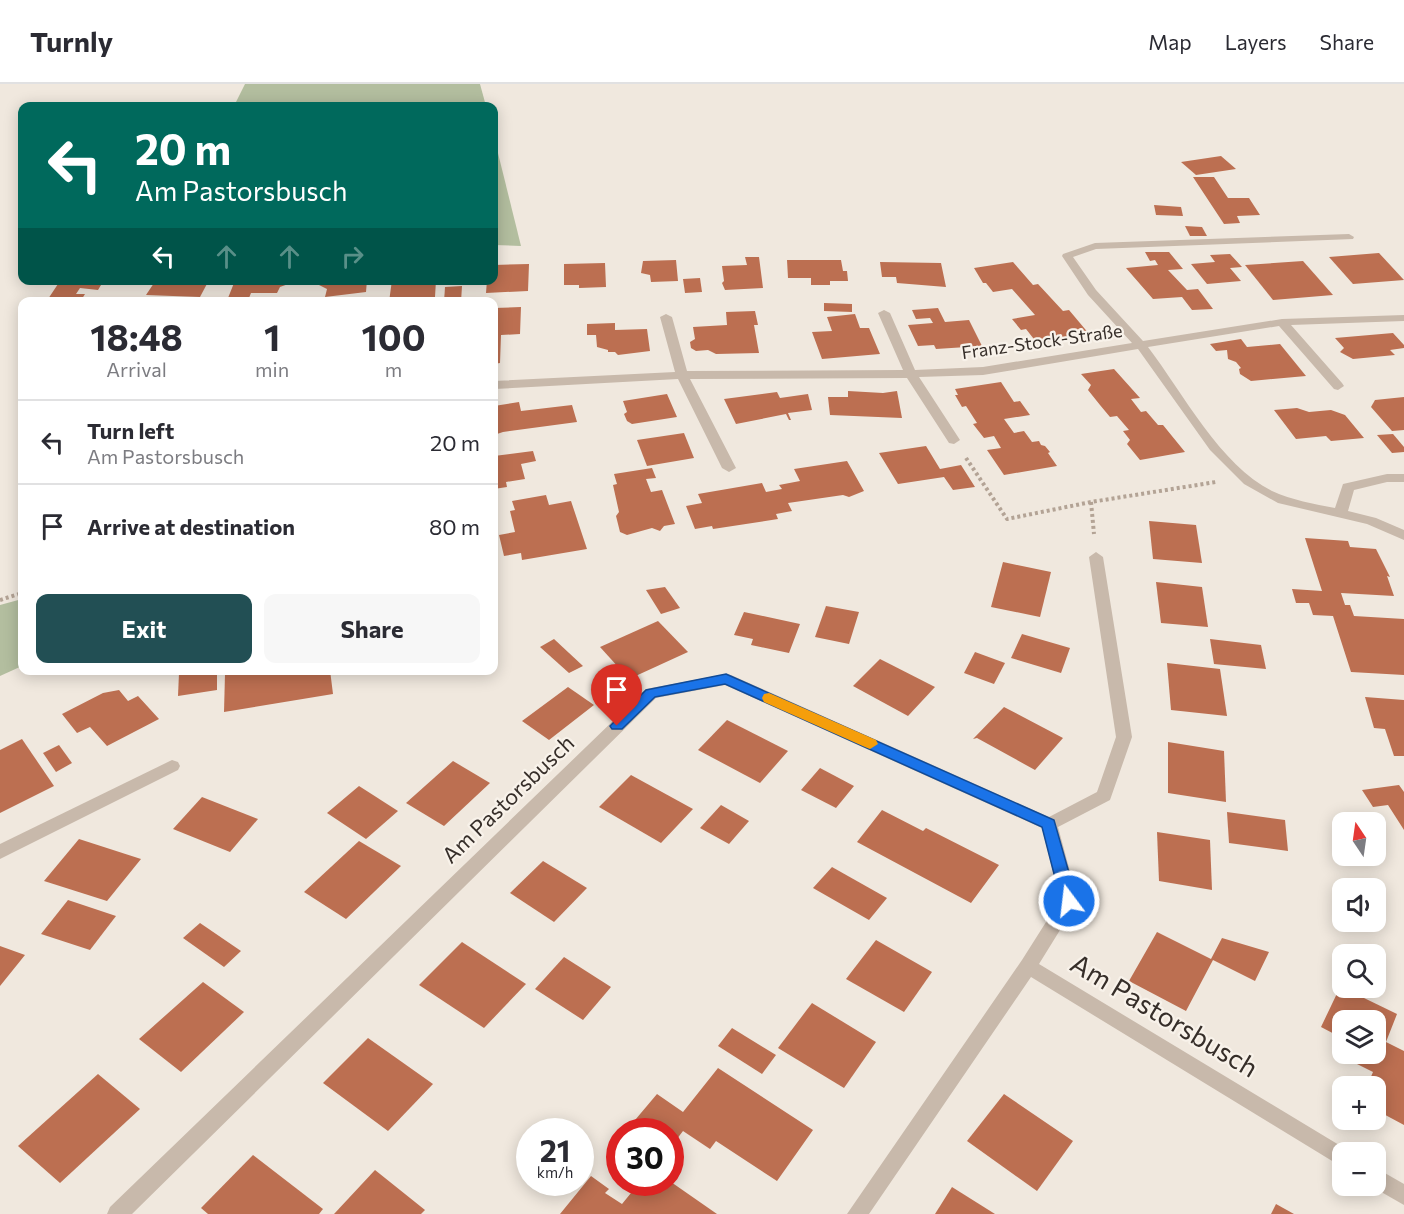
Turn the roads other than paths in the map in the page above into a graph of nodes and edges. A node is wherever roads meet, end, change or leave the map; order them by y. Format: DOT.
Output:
graph roads {
  1 [pos="1350,237"];
  2 [pos="884,313"];
  3 [pos="666,317"];
  4 [pos="1404,318"];
  5 [pos="1281,322"];
  6 [pos="1141,346"];
  7 [pos="911,374"];
  8 [pos="682,375"];
  9 [pos="498,385"];
  10 [pos="1338,386"];
  11 [pos="954,440"];
  12 [pos="729,468"];
  13 [pos="1404,478"];
  14 [pos="1341,514"];
  15 [pos="1404,537"];
  16 [pos="1096,557"];
  17 [pos="172,766"];
  18 [pos="1049,824"];
  19 [pos="0,852"];
  20 [pos="1028,966"];
  21 [pos="1332,1152"];
  22 [pos="1386,1184"];
  23 [pos="1404,1195"];
  24 [pos="117,1214"];
  25 [pos="857,1214"];
  1 -- 6 [label="street"];
  2 -- 7 [label="street"];
  3 -- 8 [label="street"];
  4 -- 5 [label="street, Franz-Stock-Straße"];
  5 -- 6 [label="street, Franz-Stock-Straße"];
  5 -- 10 [label="street"];
  6 -- 7 [label="street, Franz-Stock-Straße"];
  6 -- 14 [label="street"];
  7 -- 8 [label="street, Franz-Stock-Straße"];
  7 -- 11 [label="street"];
  8 -- 9 [label="street, Franz-Stock-Straße"];
  8 -- 12 [label="street"];
  13 -- 14 [label="street"];
  14 -- 15 [label="street"];
  16 -- 18 [label="street"];
  17 -- 19 [label="street"];
  18 -- 20 [label="street"];
  18 -- 24 [label="street, Am Pastorsbusch"];
  20 -- 21 [label="street, Am Pastorsbusch"];
  20 -- 25 [label="street"];
  22 -- 23 [label="street"];
}
